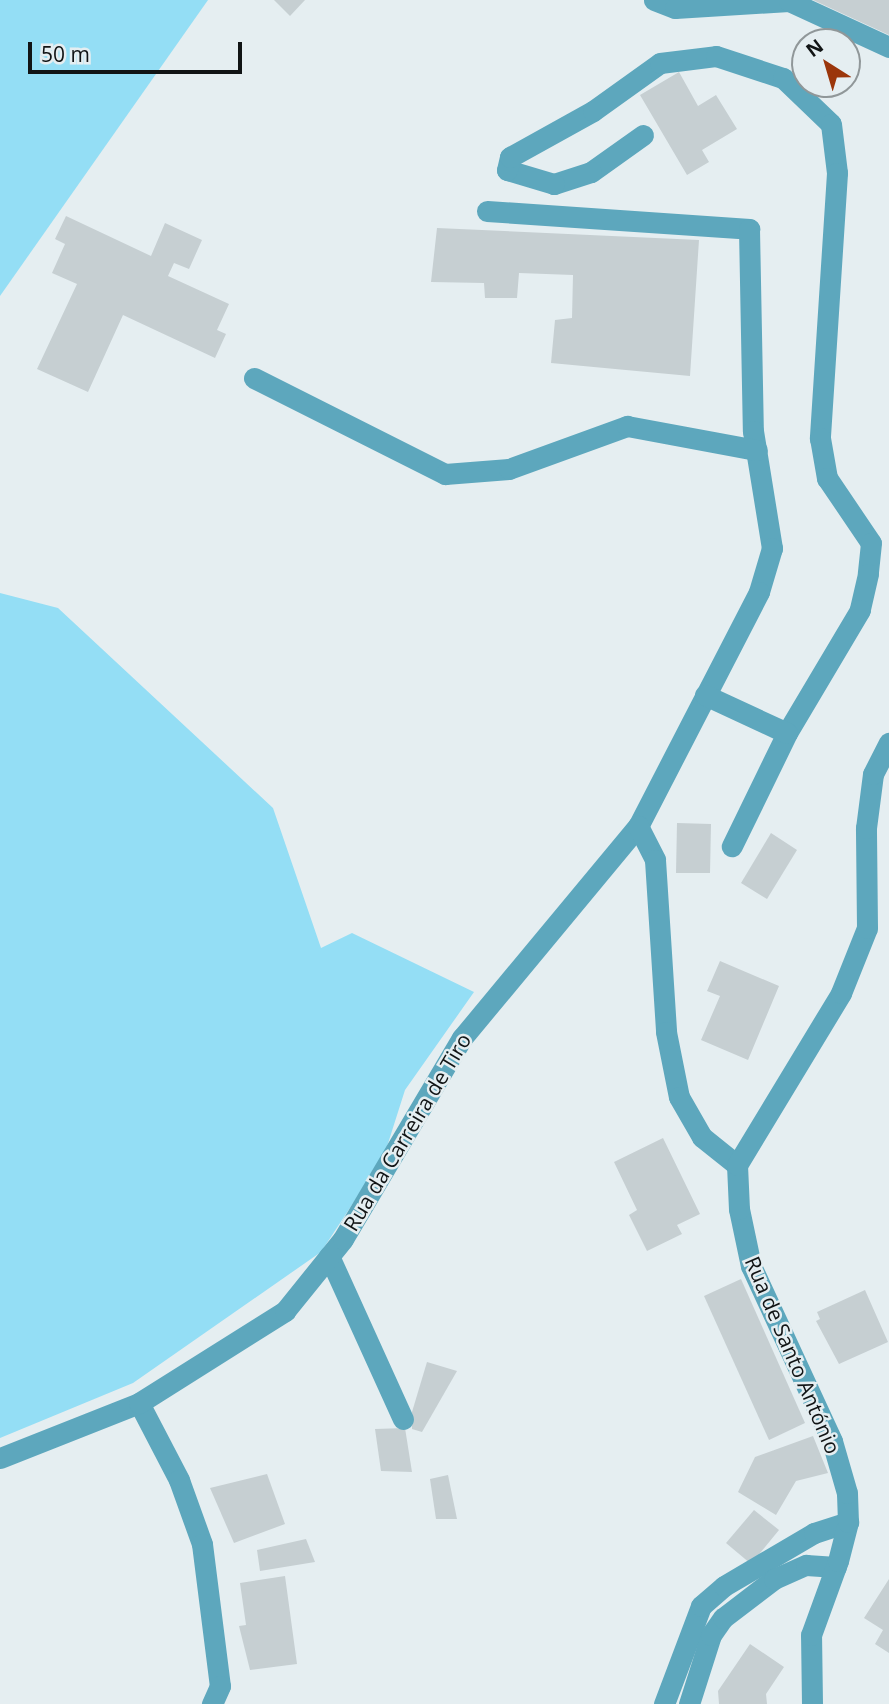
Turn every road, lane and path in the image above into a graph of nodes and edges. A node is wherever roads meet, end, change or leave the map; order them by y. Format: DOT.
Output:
graph roads {
  1 [pos="654,0"];
  2 [pos="889,47"];
  3 [pos="643,135"];
  4 [pos="487,211"];
  5 [pos="254,378"];
  6 [pos="757,450"];
  7 [pos="705,695"];
  8 [pos="786,733"];
  9 [pos="889,743"];
  10 [pos="638,826"];
  11 [pos="732,846"];
  12 [pos="737,1165"];
  13 [pos="329,1256"];
  14 [pos="139,1403"];
  15 [pos="403,1419"];
  16 [pos="0,1458"];
  17 [pos="848,1522"];
  18 [pos="836,1567"];
  19 [pos="212,1704"];
  20 [pos="664,1704"];
  21 [pos="689,1704"];
  22 [pos="812,1704"];
  1 -- 2 [label="street"];
  3 -- 8 [label="street"];
  4 -- 6 [label="street, Rua da Carreira de Tiro"];
  5 -- 6 [label="street"];
  6 -- 7 [label="street, Rua da Carreira de Tiro"];
  7 -- 8 [label="street"];
  7 -- 10 [label="street, Rua da Carreira de Tiro"];
  8 -- 11 [label="street"];
  9 -- 12 [label="street"];
  10 -- 12 [label="street"];
  10 -- 13 [label="street, Rua da Carreira de Tiro"];
  12 -- 17 [label="street, Rua de Santo António"];
  13 -- 14 [label="street, Rua da Carreira de Tiro"];
  13 -- 15 [label="street"];
  14 -- 16 [label="street, Rua da Carreira de Tiro"];
  14 -- 19 [label="street"];
  17 -- 18 [label="street, Rua de Santo António"];
  17 -- 20 [label="street"];
  18 -- 21 [label="street"];
  18 -- 22 [label="street, Rua de Santo António"];
}
